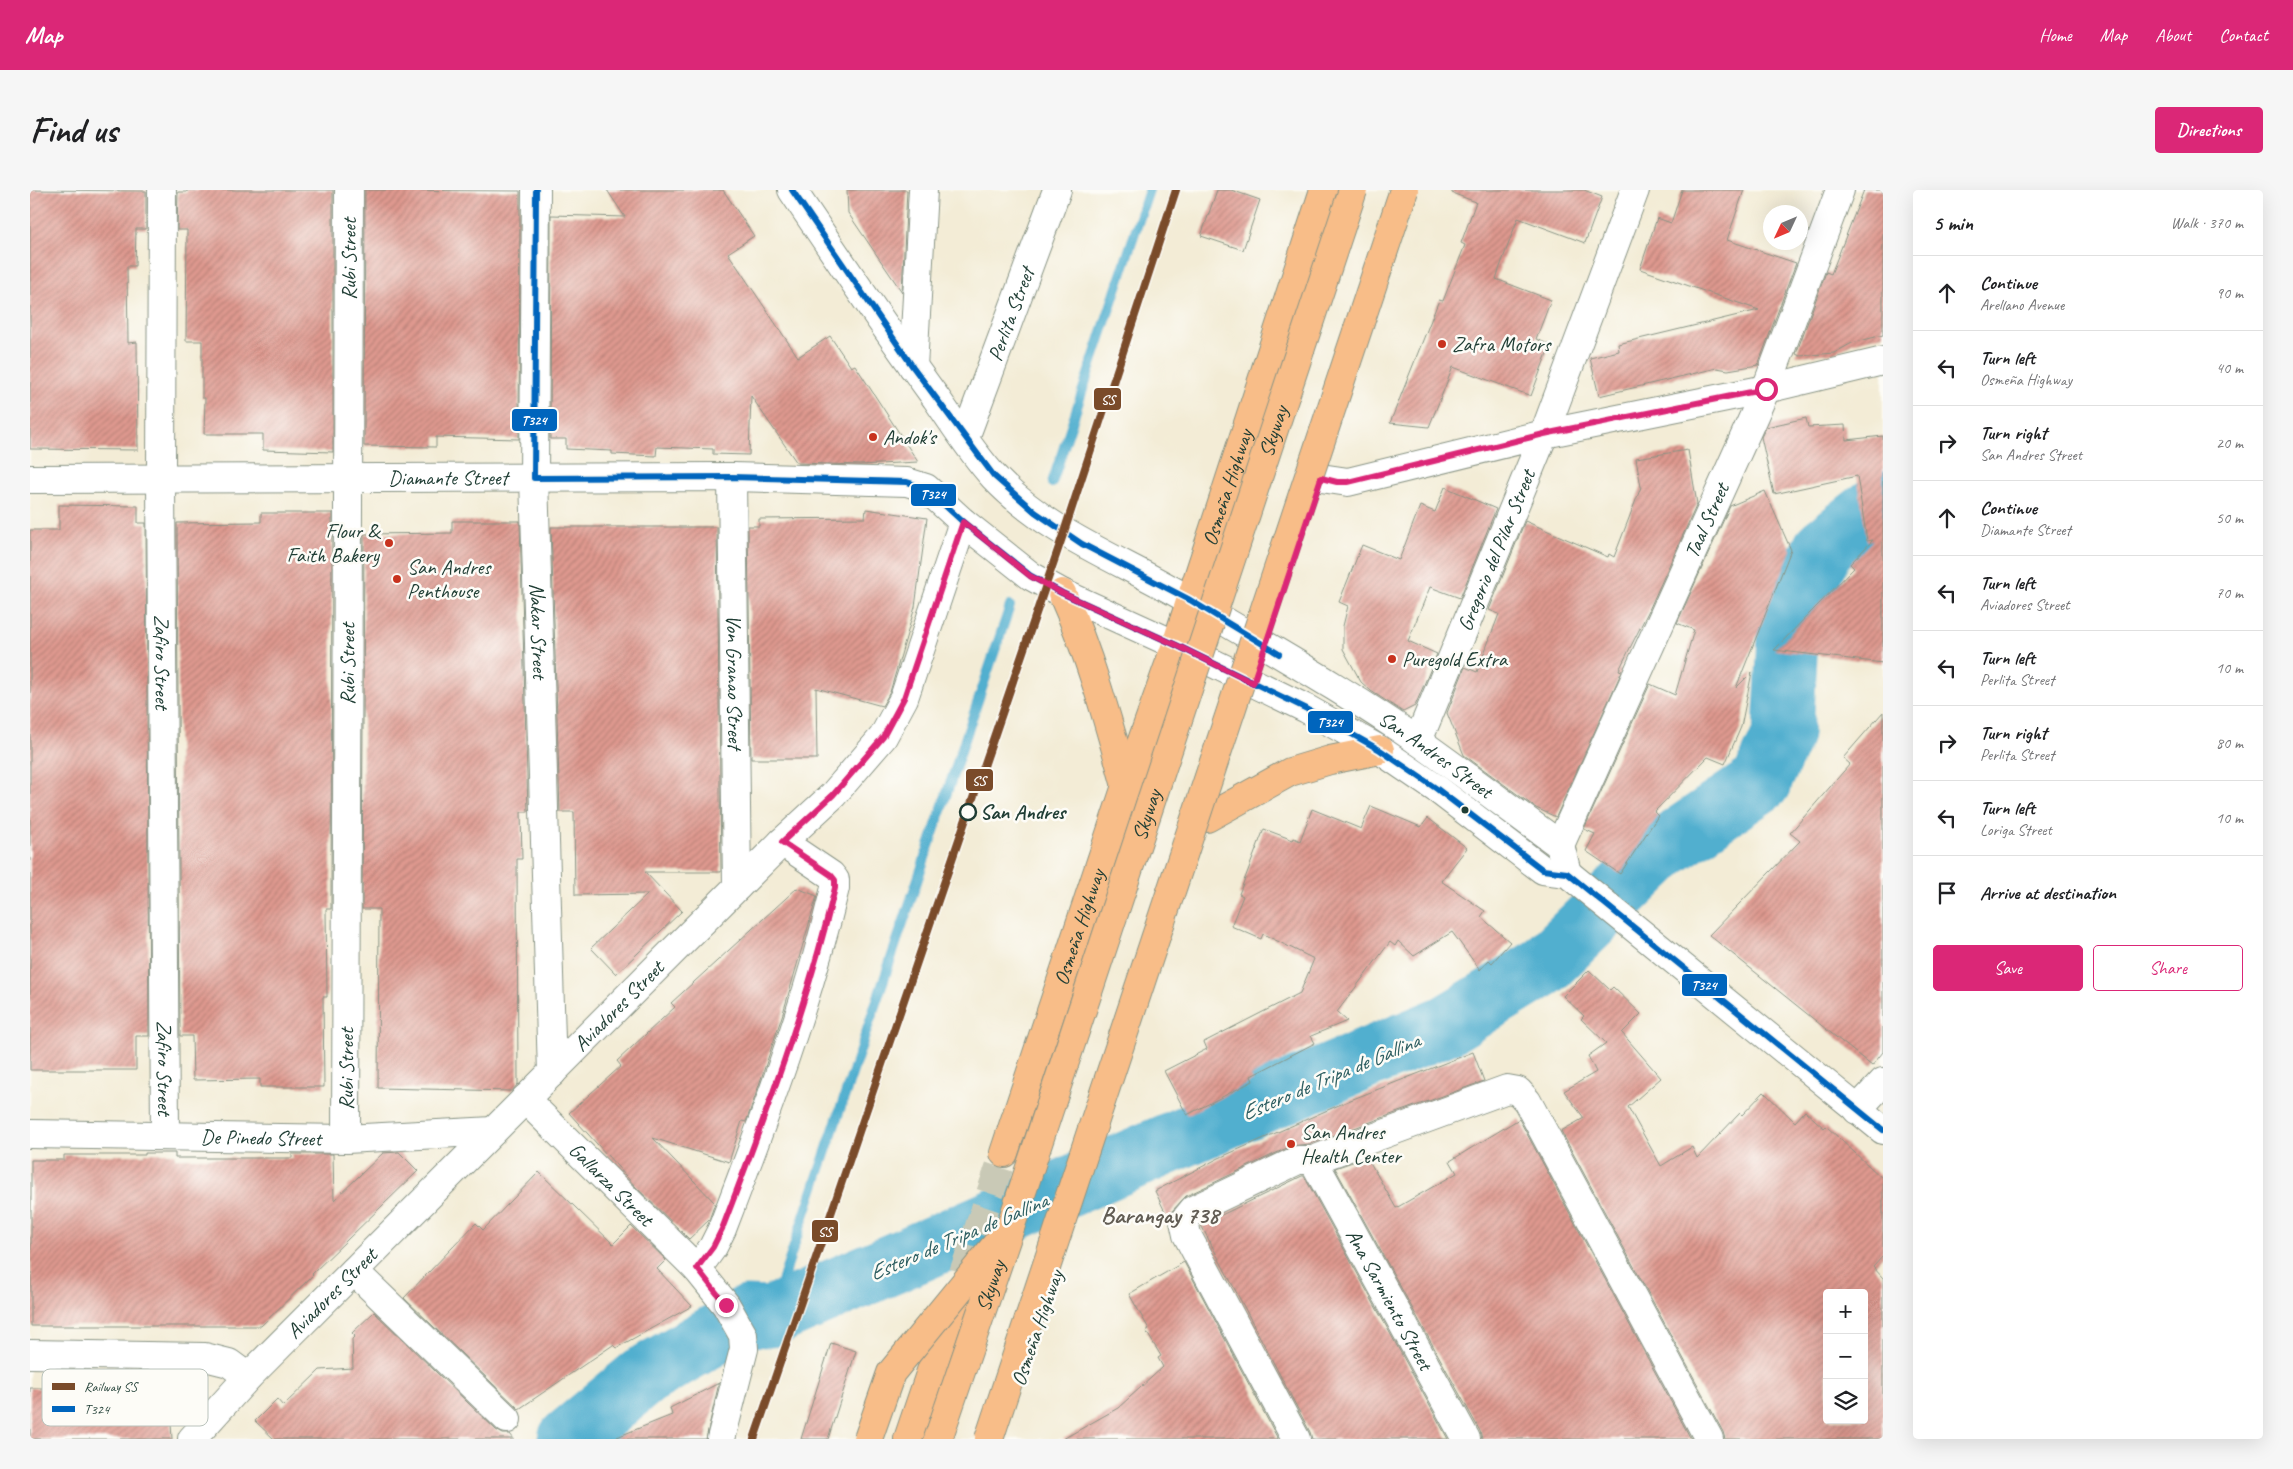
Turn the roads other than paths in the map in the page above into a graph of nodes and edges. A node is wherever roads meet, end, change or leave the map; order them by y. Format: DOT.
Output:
graph roads {
  1 [pos="162,190"];
  2 [pos="349,190"];
  3 [pos="536,190"];
  4 [pos="792,190"];
  5 [pos="923,190"];
  6 [pos="1057,190"];
  7 [pos="1324,190"];
  8 [pos="1353,190"];
  9 [pos="1404,190"];
  10 [pos="1416,190"];
  11 [pos="1635,190"];
  12 [pos="1840,190"];
  13 [pos="1883,361"];
  14 [pos="913,367"];
  15 [pos="1766,389"];
  16 [pos="1544,434"];
  17 [pos="965,438"];
  18 [pos="732,477"];
  19 [pos="347,478"];
  20 [pos="534,478"];
  21 [pos="1321,478"];
  22 [pos="30,479"];
  23 [pos="161,479"];
  24 [pos="963,522"];
  25 [pos="1062,593"];
  26 [pos="1190,600"];
  27 [pos="1176,645"];
  28 [pos="1264,645"];
  29 [pos="1253,683"];
  30 [pos="1418,742"];
  31 [pos="1380,750"];
  32 [pos="1126,786"];
  33 [pos="1207,818"];
  34 [pos="782,842"];
  35 [pos="1560,845"];
  36 [pos="1575,879"];
  37 [pos="737,887"];
  38 [pos="552,1073"];
  39 [pos="1883,1082"];
  40 [pos="525,1099"];
  41 [pos="1114,1106"];
  42 [pos="1857,1110"];
  43 [pos="1883,1130"];
  44 [pos="493,1132"];
  45 [pos="30,1134"];
  46 [pos="165,1136"];
  47 [pos="346,1139"];
  48 [pos="1004,1153"];
  49 [pos="1313,1160"];
  50 [pos="1074,1217"];
  51 [pos="1010,1228"];
  52 [pos="697,1268"];
  53 [pos="354,1272"];
  54 [pos="963,1273"];
  55 [pos="30,1354"];
  56 [pos="248,1378"];
  57 [pos="507,1420"];
  58 [pos="208,1422"];
  59 [pos="205,1426"];
  60 [pos="194,1438"];
  61 [pos="721,1439"];
  62 [pos="868,1439"];
  63 [pos="908,1439"];
  64 [pos="938,1439"];
  65 [pos="989,1439"];
  66 [pos="1000,1439"];
  67 [pos="1296,1439"];
  68 [pos="1466,1439"];
  69 [pos="1709,1439"];
  1 -- 23 [label="street, Zafiro Street"];
  2 -- 19 [label="street, Rubi Street"];
  3 -- 20 [label="street, Nakar Street"];
  4 -- 14 [label="street, San Andres Street"];
  5 -- 14 [label="street"];
  6 -- 17 [label="street, Perlita Street"];
  7 -- 26 [label="main road, Osmeña Highway"];
  8 -- 51 [label="main road, Skyway, bridge"];
  9 -- 65 [label="main road, bridge"];
  10 -- 21 [label="main road"];
  11 -- 16 [label="street, Gregorio del Pilar Street"];
  12 -- 15 [label="street, Taal Street"];
  13 -- 15 [label="street"];
  14 -- 17 [label="street, San Andres Street"];
  15 -- 16 [label="street"];
  15 -- 35 [label="street, Taal Street"];
  16 -- 21 [label="street"];
  16 -- 30 [label="street, Gregorio del Pilar Street"];
  17 -- 26 [label="street, San Andres Street"];
  18 -- 20 [label="street, Diamante Street"];
  18 -- 24 [label="street, Diamante Street"];
  18 -- 37 [label="street, Von Granao Street"];
  19 -- 20 [label="street, Diamante Street"];
  19 -- 23 [label="street, Diamante Street"];
  19 -- 47 [label="street, Rubi Street"];
  20 -- 38 [label="street, Nakar Street"];
  21 -- 28 [label="main road"];
  22 -- 23 [label="street, Diamante Street"];
  23 -- 46 [label="street, Zafiro Street"];
  24 -- 25 [label="street, Diamante Street"];
  24 -- 34 [label="street, Aviadores Street"];
  25 -- 27 [label="street, Diamante Street"];
  25 -- 32 [label="main road"];
  26 -- 27 [label="main road, Osmeña Highway"];
  26 -- 28 [label="street, San Andres Street"];
  27 -- 29 [label="street, San Andres Street"];
  27 -- 32 [label="main road, Osmeña Highway"];
  28 -- 29 [label="main road"];
  28 -- 30 [label="street, San Andres Street"];
  29 -- 31 [label="street, San Andres Street"];
  29 -- 33 [label="main road"];
  30 -- 35 [label="street, San Andres Street"];
  31 -- 33 [label="main road"];
  31 -- 36 [label="street, San Andres Street"];
  32 -- 48 [label="main road, Osmeña Highway"];
  33 -- 41 [label="main road"];
  34 -- 37 [label="street, Aviadores Street"];
  34 -- 52 [label="street"];
  35 -- 36 [label="street"];
  36 -- 42 [label="street"];
  37 -- 38 [label="street, Aviadores Street"];
  38 -- 40 [label="street, Aviadores Street"];
  39 -- 42 [label="street"];
  40 -- 44 [label="street, Aviadores Street"];
  40 -- 52 [label="street, Gallarza Street"];
  42 -- 43 [label="street"];
  44 -- 47 [label="street, De Pinedo Street"];
  44 -- 53 [label="street, Aviadores Street"];
  45 -- 46 [label="street, De Pinedo Street"];
  46 -- 47 [label="street, De Pinedo Street"];
  49 -- 67 [label="street"];
  49 -- 68 [label="street, Ana Sarmiento Street"];
  49 -- 69 [label="street"];
  50 -- 66 [label="main road, Osmeña Highway"];
  51 -- 62 [label="main road, bridge"];
  51 -- 64 [label="main road, Skyway, bridge"];
  52 -- 61 [label="street, Gallarza Street"];
  53 -- 56 [label="street, Aviadores Street"];
  53 -- 57 [label="street"];
  54 -- 63 [label="main road"];
  55 -- 56 [label="street"];
  56 -- 58 [label="street, Aviadores Street"];
  59 -- 60 [label="street, Aviadores Street"];
}
